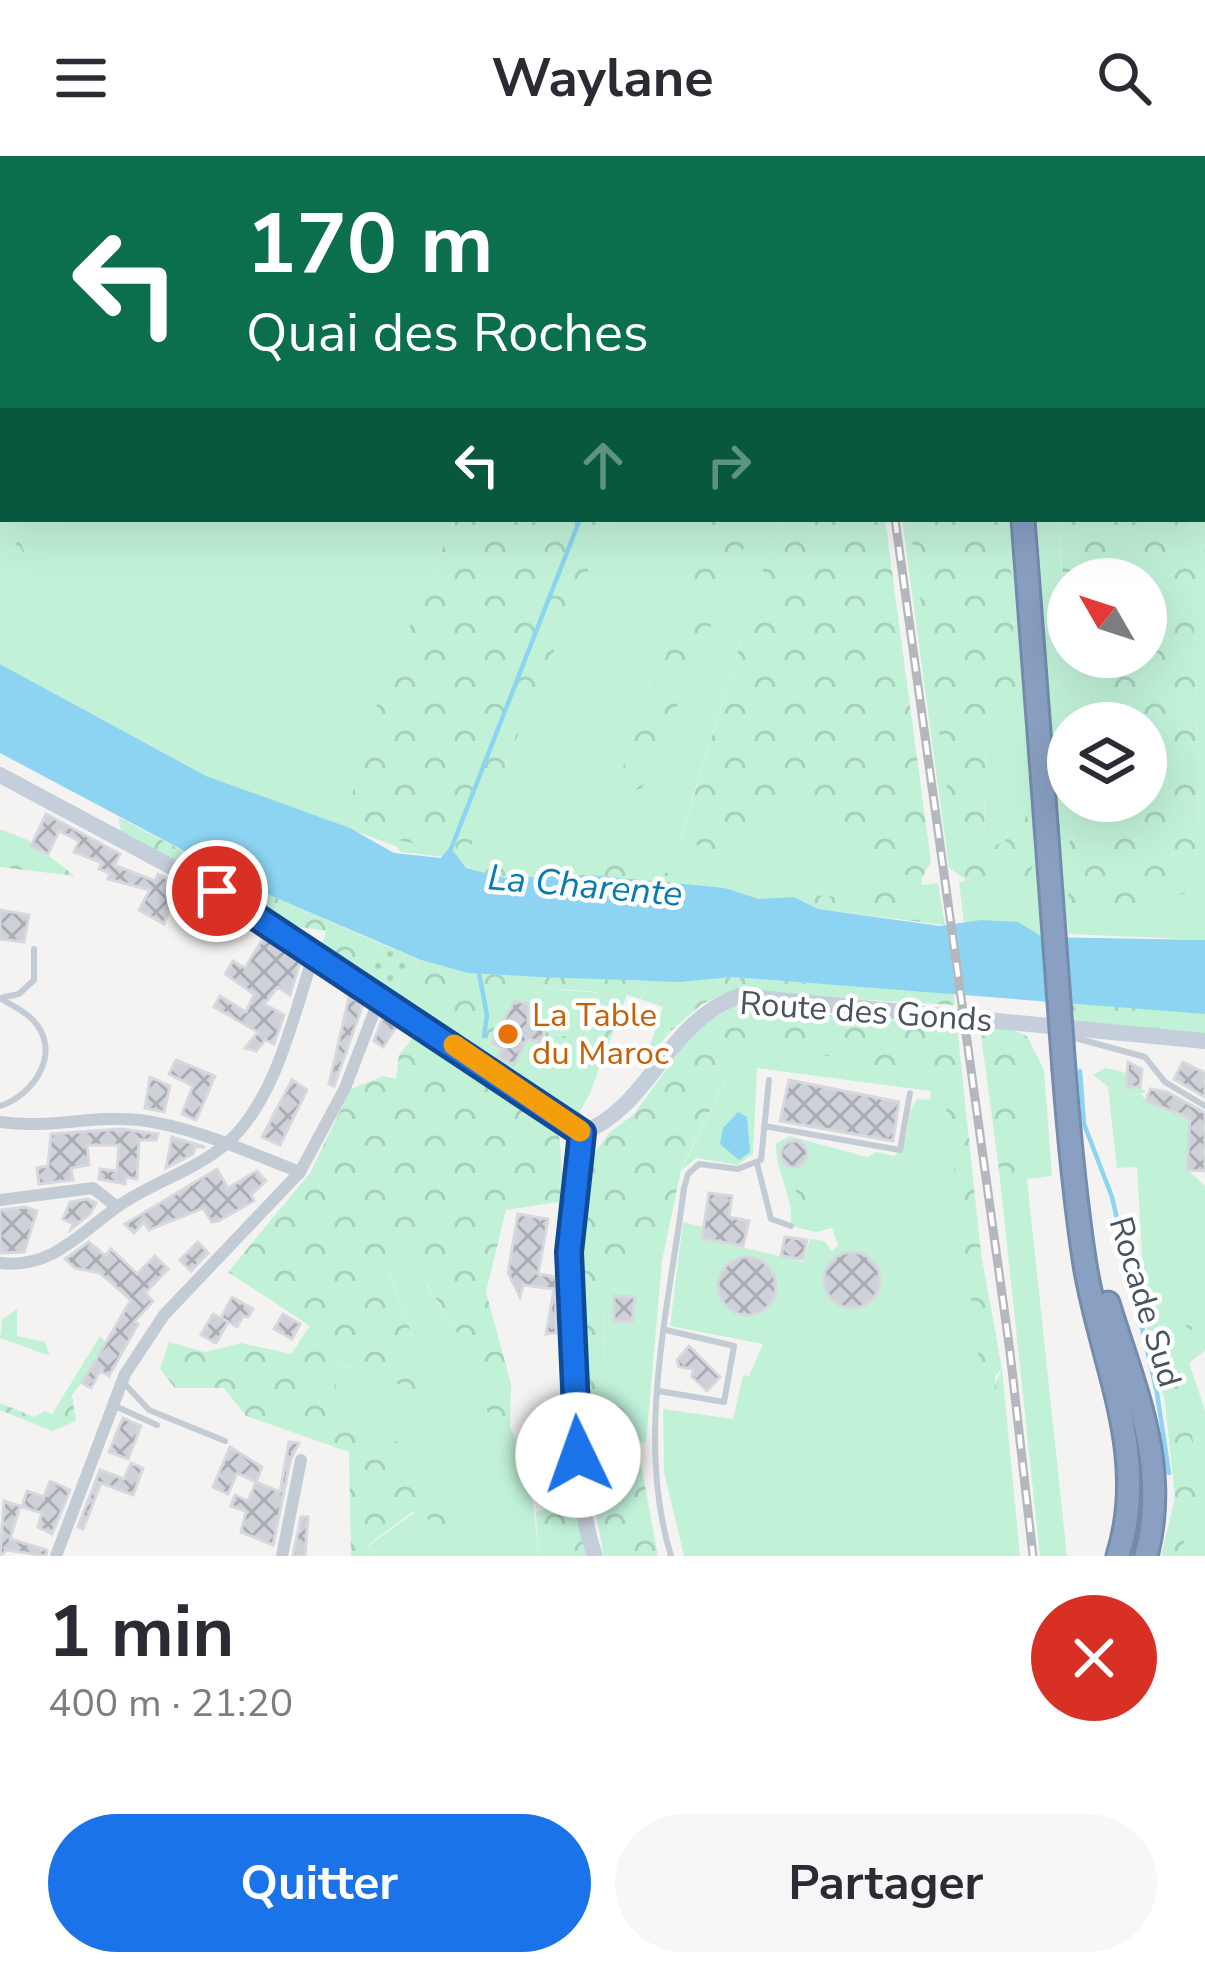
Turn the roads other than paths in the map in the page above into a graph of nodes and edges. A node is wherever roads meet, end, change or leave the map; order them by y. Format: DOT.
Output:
graph roads {
  1 [pos="1023,522"];
  2 [pos="0,775"];
  3 [pos="34,949"];
  4 [pos="315,951"];
  5 [pos="381,994"];
  6 [pos="0,997"];
  7 [pos="1006,1022"];
  8 [pos="1205,1041"];
  9 [pos="769,1080"];
  10 [pos="910,1093"];
  11 [pos="0,1106"];
  12 [pos="1205,1106"];
  13 [pos="0,1122"];
  14 [pos="764,1126"];
  15 [pos="582,1133"];
  16 [pos="1069,1138"];
  17 [pos="226,1144"];
  18 [pos="757,1163"];
  19 [pos="300,1172"];
  20 [pos="0,1200"];
  21 [pos="117,1207"];
  22 [pos="791,1226"];
  23 [pos="0,1263"];
  24 [pos="666,1330"];
  25 [pos="122,1381"];
  26 [pos="659,1391"];
  27 [pos="112,1404"];
  28 [pos="157,1426"];
  29 [pos="225,1441"];
  30 [pos="301,1460"];
  31 [pos="56,1556"];
  32 [pos="283,1556"];
  33 [pos="595,1556"];
  34 [pos="671,1556"];
  35 [pos="1118,1556"];
  36 [pos="1146,1556"];
  1 -- 16 [label="highway, Rocade Sud, bridge"];
  2 -- 4 [label="street"];
  3 -- 6 [label="lane"];
  4 -- 5 [label="street"];
  4 -- 17 [label="street"];
  5 -- 15 [label="street"];
  5 -- 19 [label="street"];
  6 -- 11 [label="lane"];
  7 -- 8 [label="street, Route des Gonds"];
  7 -- 12 [label="lane"];
  7 -- 15 [label="street, Route des Gonds"];
  9 -- 14 [label="lane"];
  10 -- 14 [label="lane"];
  13 -- 17 [label="street"];
  14 -- 18 [label="lane"];
  15 -- 33 [label="street"];
  16 -- 35 [label="highway, Rocade Sud"];
  16 -- 36 [label="highway, Rocade Sud"];
  17 -- 19 [label="street"];
  17 -- 21 [label="street"];
  18 -- 22 [label="lane"];
  18 -- 24 [label="lane"];
  19 -- 25 [label="street"];
  20 -- 21 [label="street"];
  21 -- 23 [label="street"];
  24 -- 26 [label="lane"];
  24 -- 26 [label="lane"];
  25 -- 27 [label="street"];
  25 -- 29 [label="lane"];
  26 -- 34 [label="lane"];
  27 -- 28 [label="lane"];
  27 -- 31 [label="street"];
  30 -- 32 [label="street"];
}
